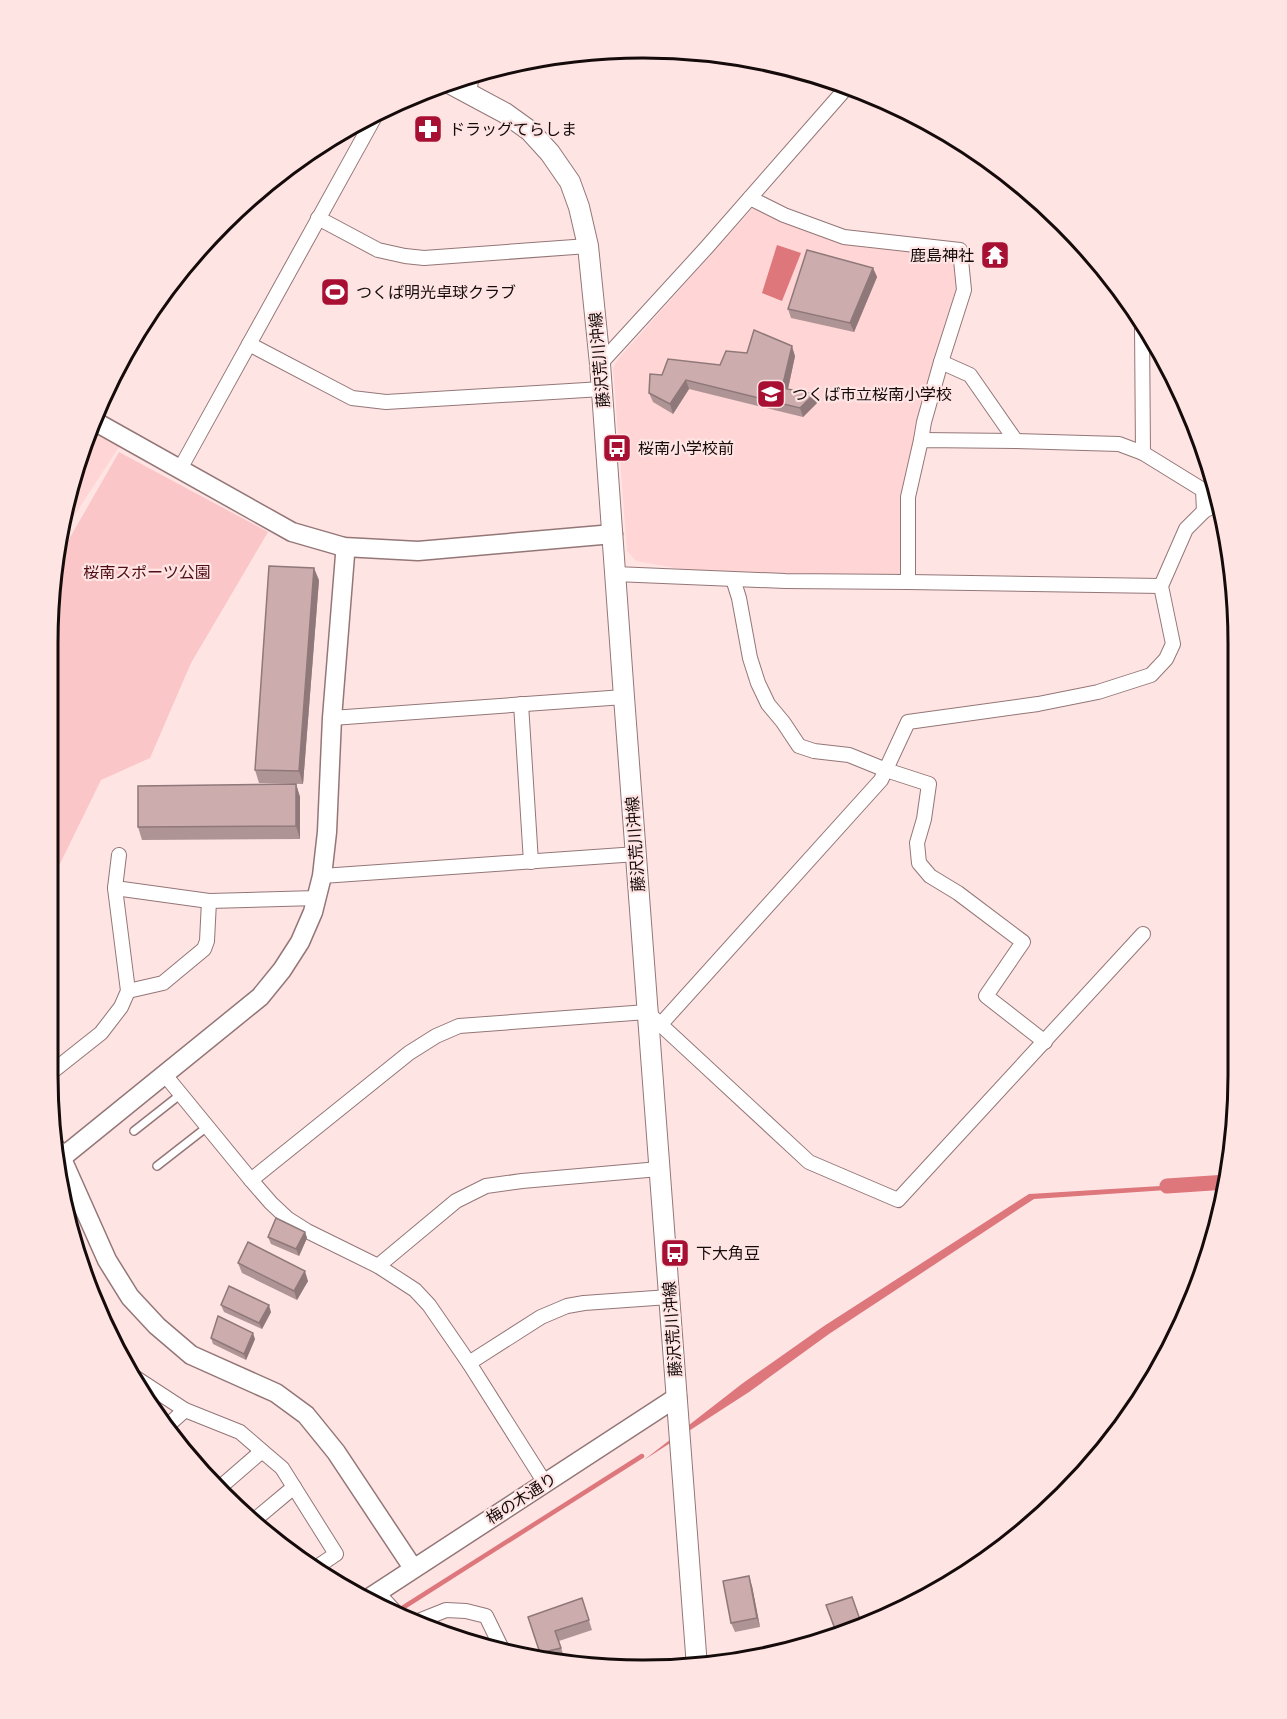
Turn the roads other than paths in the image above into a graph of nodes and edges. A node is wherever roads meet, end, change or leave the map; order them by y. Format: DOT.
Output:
graph roads {
  1 [pos="471,85"];
  2 [pos="841,94"];
  3 [pos="369,128"];
  4 [pos="750,198"];
  5 [pos="318,218"];
  6 [pos="588,246"];
  7 [pos="1142,338"];
  8 [pos="249,344"];
  9 [pos="941,362"];
  10 [pos="600,364"];
  11 [pos="602,389"];
  12 [pos="101,425"];
  13 [pos="921,440"];
  14 [pos="1016,441"];
  15 [pos="1143,453"];
  16 [pos="180,469"];
  17 [pos="1212,507"];
  18 [pos="1204,511"];
  19 [pos="613,534"];
  20 [pos="344,548"];
  21 [pos="615,574"];
  22 [pos="732,579"];
  23 [pos="908,582"];
  24 [pos="1161,586"];
  25 [pos="624,697"];
  26 [pos="521,704"];
  27 [pos="332,718"];
  28 [pos="886,771"];
  29 [pos="637,854"];
  30 [pos="119,855"];
  31 [pos="531,862"];
  32 [pos="322,876"];
  33 [pos="115,888"];
  34 [pos="316,898"];
  35 [pos="209,901"];
  36 [pos="1143,934"];
  37 [pos="128,991"];
  38 [pos="654,1018"];
  39 [pos="1045,1042"];
  40 [pos="58,1067"];
  41 [pos="165,1075"];
  42 [pos="181,1094"];
  43 [pos="207,1126"];
  44 [pos="134,1131"];
  45 [pos="64,1153"];
  46 [pos="157,1166"];
  47 [pos="659,1169"];
  48 [pos="67,1172"];
  49 [pos="251,1180"];
  50 [pos="378,1266"];
  51 [pos="669,1297"];
  52 [pos="469,1363"];
  53 [pos="148,1386"];
  54 [pos="677,1397"];
  55 [pos="185,1410"];
  56 [pos="172,1422"];
  57 [pos="262,1451"];
  58 [pos="225,1483"];
  59 [pos="545,1483"];
  60 [pos="294,1487"];
  61 [pos="259,1516"];
  62 [pos="321,1564"];
  63 [pos="413,1568"];
  64 [pos="374,1594"];
  65 [pos="426,1618"];
  66 [pos="499,1642"];
  67 [pos="696,1657"];
  1 -- 6 [label="main road, 藤沢荒川沖線"];
  2 -- 4 [label="street"];
  3 -- 5 [label="street"];
  4 -- 9 [label="street"];
  4 -- 10 [label="street"];
  5 -- 6 [label="street"];
  5 -- 8 [label="street"];
  6 -- 10 [label="main road, 藤沢荒川沖線"];
  7 -- 15 [label="street"];
  8 -- 11 [label="street"];
  8 -- 16 [label="street"];
  9 -- 13 [label="street"];
  9 -- 14 [label="street"];
  10 -- 11 [label="main road, 藤沢荒川沖線"];
  11 -- 19 [label="main road, 藤沢荒川沖線"];
  12 -- 16 [label="street"];
  13 -- 14 [label="street"];
  13 -- 23 [label="street"];
  14 -- 15 [label="street"];
  15 -- 18 [label="street"];
  16 -- 20 [label="street"];
  17 -- 18 [label="street"];
  18 -- 24 [label="street"];
  19 -- 20 [label="street"];
  19 -- 21 [label="main road, 藤沢荒川沖線"];
  20 -- 27 [label="street"];
  21 -- 22 [label="street"];
  21 -- 25 [label="main road, 藤沢荒川沖線"];
  22 -- 23 [label="street"];
  22 -- 28 [label="street"];
  23 -- 24 [label="street"];
  24 -- 28 [label="street"];
  25 -- 26 [label="street"];
  25 -- 29 [label="main road, 藤沢荒川沖線"];
  26 -- 27 [label="street"];
  26 -- 31 [label="street"];
  27 -- 32 [label="street"];
  28 -- 38 [label="street"];
  28 -- 39 [label="street"];
  29 -- 31 [label="street"];
  29 -- 38 [label="main road, 藤沢荒川沖線"];
  30 -- 33 [label="street"];
  31 -- 32 [label="street"];
  32 -- 34 [label="street"];
  33 -- 35 [label="street"];
  33 -- 37 [label="street"];
  34 -- 35 [label="street"];
  34 -- 41 [label="street"];
  35 -- 37 [label="street"];
  36 -- 39 [label="street"];
  37 -- 40 [label="street"];
  38 -- 39 [label="street"];
  38 -- 47 [label="main road, 藤沢荒川沖線"];
  38 -- 49 [label="street"];
  41 -- 42 [label="street"];
  41 -- 45 [label="street"];
  42 -- 43 [label="street"];
  42 -- 44 [label="lane"];
  43 -- 46 [label="lane"];
  43 -- 49 [label="street"];
  47 -- 50 [label="street"];
  47 -- 51 [label="main road, 藤沢荒川沖線"];
  48 -- 63 [label="street"];
  49 -- 50 [label="street"];
  50 -- 52 [label="street"];
  51 -- 52 [label="street"];
  51 -- 54 [label="main road, 藤沢荒川沖線"];
  52 -- 59 [label="street"];
  53 -- 55 [label="street"];
  54 -- 59 [label="street, 梅の木通り"];
  54 -- 67 [label="main road, 藤沢荒川沖線"];
  55 -- 56 [label="street"];
  55 -- 57 [label="street"];
  57 -- 58 [label="street"];
  57 -- 60 [label="street"];
  59 -- 63 [label="street, 梅の木通り"];
  60 -- 61 [label="street"];
  60 -- 62 [label="street"];
  63 -- 64 [label="street, 梅の木通り"];
  65 -- 66 [label="street"];
}
